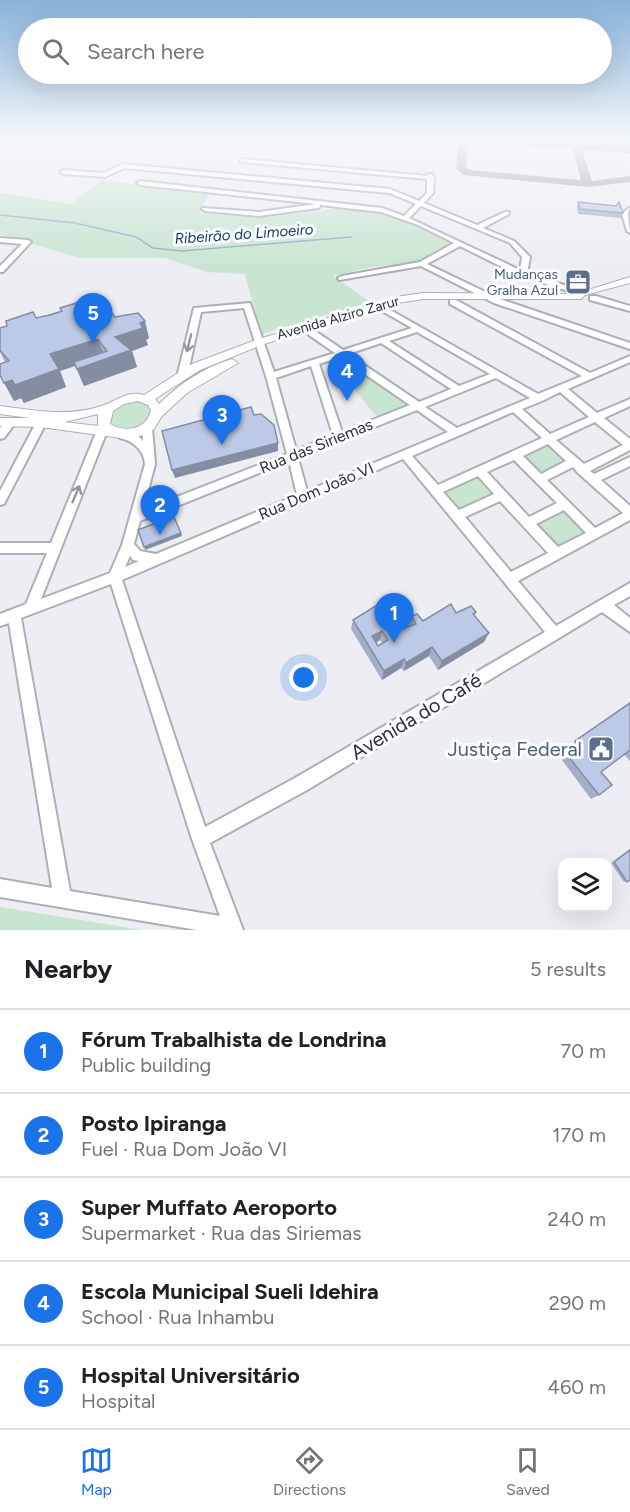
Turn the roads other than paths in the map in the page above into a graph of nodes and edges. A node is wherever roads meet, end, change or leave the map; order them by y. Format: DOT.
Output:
graph roads {
  1 [pos="293,182"];
  2 [pos="307,182"];
  3 [pos="431,182"];
  4 [pos="140,183"];
  5 [pos="390,191"];
  6 [pos="410,192"];
  7 [pos="420,193"];
  8 [pos="430,194"];
  9 [pos="283,198"];
  10 [pos="422,202"];
  11 [pos="333,203"];
  12 [pos="630,208"];
  13 [pos="205,209"];
  14 [pos="507,213"];
  15 [pos="405,218"];
  16 [pos="479,227"];
  17 [pos="630,231"];
  18 [pos="0,240"];
  19 [pos="460,243"];
  20 [pos="422,264"];
  21 [pos="1,268"];
  22 [pos="523,274"];
  23 [pos="342,278"];
  24 [pos="630,280"];
  25 [pos="630,288"];
  26 [pos="557,289"];
  27 [pos="586,296"];
  28 [pos="492,298"];
  29 [pos="453,302"];
  30 [pos="515,304"];
  31 [pos="383,307"];
  32 [pos="630,309"];
  33 [pos="417,329"];
  34 [pos="312,333"];
  35 [pos="381,340"];
  36 [pos="261,346"];
  37 [pos="630,346"];
  38 [pos="341,353"];
  39 [pos="630,359"];
  40 [pos="314,363"];
  41 [pos="496,375"];
  42 [pos="272,376"];
  43 [pos="589,376"];
  44 [pos="182,377"];
  45 [pos="562,389"];
  46 [pos="458,390"];
  47 [pos="146,399"];
  48 [pos="539,399"];
  49 [pos="628,404"];
  50 [pos="418,405"];
  51 [pos="108,408"];
  52 [pos="516,409"];
  53 [pos="158,413"];
  54 [pos="6,416"];
  55 [pos="596,417"];
  56 [pos="41,423"];
  57 [pos="147,428"];
  58 [pos="102,431"];
  59 [pos="458,433"];
  60 [pos="120,434"];
  61 [pos="0,435"];
  62 [pos="339,437"];
  63 [pos="549,439"];
  64 [pos="630,446"];
  65 [pos="405,454"];
  66 [pos="515,454"];
  67 [pos="149,455"];
  68 [pos="292,455"];
  69 [pos="630,461"];
  70 [pos="578,466"];
  71 [pos="479,471"];
  72 [pos="593,479"];
  73 [pos="540,480"];
  74 [pos="436,491"];
  75 [pos="502,495"];
  76 [pos="303,496"];
  77 [pos="0,501"];
  78 [pos="564,505"];
  79 [pos="630,514"];
  80 [pos="457,516"];
  81 [pos="136,517"];
  82 [pos="528,523"];
  83 [pos="594,534"];
  84 [pos="128,545"];
  85 [pos="0,548"];
  86 [pos="53,548"];
  87 [pos="557,554"];
  88 [pos="157,559"];
  89 [pos="115,577"];
  90 [pos="510,579"];
  91 [pos="630,589"];
  92 [pos="603,605"];
  93 [pos="31,608"];
  94 [pos="7,617"];
  95 [pos="630,626"];
  96 [pos="555,634"];
  97 [pos="200,839"];
  98 [pos="0,888"];
  99 [pos="63,899"];
  100 [pos="234,928"];
  1 -- 9 [label="street"];
  2 -- 5 [label="street"];
  3 -- 8 [label="street"];
  4 -- 9 [label="street"];
  5 -- 6 [label="street"];
  5 -- 10 [label="street"];
  7 -- 8 [label="street"];
  8 -- 10 [label="street"];
  9 -- 11 [label="street"];
  10 -- 15 [label="street"];
  10 -- 16 [label="street"];
  11 -- 13 [label="street"];
  11 -- 15 [label="street"];
  12 -- 17 [label="street"];
  14 -- 16 [label="street"];
  15 -- 19 [label="street"];
  16 -- 22 [label="street"];
  18 -- 21 [label="street"];
  19 -- 20 [label="street"];
  19 -- 22 [label="street"];
  20 -- 23 [label="street"];
  20 -- 28 [label="street"];
  22 -- 26 [label="street"];
  24 -- 27 [label="main road"];
  25 -- 27 [label="main road"];
  26 -- 27 [label="main road, Avenida Alziro Zarur"];
  26 -- 28 [label="main road, Avenida Alziro Zarur"];
  27 -- 30 [label="main road, Avenida Alziro Zarur"];
  27 -- 32 [label="street"];
  28 -- 29 [label="main road, Avenida Alziro Zarur"];
  28 -- 30 [label="main road, Avenida Alziro Zarur"];
  28 -- 31 [label="main road, Avenida Alziro Zarur"];
  29 -- 31 [label="main road, Avenida Alziro Zarur"];
  29 -- 43 [label="street"];
  30 -- 37 [label="street"];
  31 -- 33 [label="street"];
  31 -- 34 [label="main road, Avenida Alziro Zarur"];
  31 -- 36 [label="main road, Avenida Alziro Zarur"];
  33 -- 35 [label="street"];
  33 -- 41 [label="street"];
  34 -- 36 [label="main road, Avenida Alziro Zarur"];
  34 -- 38 [label="street"];
  35 -- 38 [label="street"];
  35 -- 46 [label="street"];
  36 -- 42 [label="street"];
  36 -- 44 [label="main road, Avenida Alziro Zarur"];
  36 -- 44 [label="street, one-way"];
  36 -- 53 [label="main road, Avenida Alziro Zarur"];
  38 -- 40 [label="street"];
  38 -- 50 [label="street"];
  39 -- 43 [label="street, Rua Dom João VI"];
  40 -- 42 [label="street"];
  40 -- 62 [label="street"];
  41 -- 46 [label="street, Rua das Siriemas"];
  41 -- 48 [label="street"];
  42 -- 68 [label="street"];
  43 -- 45 [label="street, Rua Dom João VI"];
  44 -- 47 [label="main road, Avenida Alziro Zarur"];
  45 -- 48 [label="street, Rua Dom João VI"];
  45 -- 55 [label="street"];
  46 -- 50 [label="street, Rua das Siriemas"];
  47 -- 51 [label="main road"];
  47 -- 53 [label="main road"];
  48 -- 52 [label="street, Rua Dom João VI"];
  49 -- 55 [label="street"];
  50 -- 59 [label="street"];
  50 -- 62 [label="street, Rua das Siriemas"];
  51 -- 54 [label="main road"];
  51 -- 60 [label="main road"];
  52 -- 59 [label="street, Rua Dom João VI"];
  52 -- 63 [label="street"];
  53 -- 57 [label="main road"];
  54 -- 56 [label="main road"];
  54 -- 61 [label="street"];
  55 -- 63 [label="street"];
  55 -- 64 [label="street"];
  56 -- 58 [label="main road"];
  56 -- 77 [label="street"];
  57 -- 60 [label="main road"];
  57 -- 67 [label="street"];
  58 -- 60 [label="main road"];
  86 -- 58 [label="street, one-way"];
  59 -- 65 [label="street, Rua Dom João VI"];
  60 -- 67 [label="street"];
  62 -- 68 [label="street, Rua das Siriemas"];
  63 -- 66 [label="street"];
  63 -- 70 [label="street"];
  64 -- 70 [label="street"];
  65 -- 74 [label="street"];
  65 -- 76 [label="street, Rua Dom João VI"];
  66 -- 71 [label="street"];
  66 -- 73 [label="street"];
  67 -- 81 [label="street"];
  68 -- 76 [label="street"];
  68 -- 81 [label="street, Rua das Siriemas"];
  69 -- 72 [label="street"];
  70 -- 72 [label="street"];
  70 -- 73 [label="street"];
  71 -- 74 [label="street"];
  71 -- 75 [label="street"];
  72 -- 79 [label="street"];
  73 -- 78 [label="street"];
  74 -- 80 [label="street"];
  75 -- 80 [label="street"];
  75 -- 82 [label="street"];
  76 -- 88 [label="street, Rua Dom João VI"];
  78 -- 82 [label="street"];
  78 -- 83 [label="street"];
  79 -- 83 [label="street"];
  80 -- 90 [label="street"];
  81 -- 84 [label="street"];
  82 -- 87 [label="street"];
  83 -- 87 [label="street"];
  84 -- 88 [label="street"];
  84 -- 89 [label="street"];
  85 -- 86 [label="street"];
  86 -- 93 [label="street"];
  87 -- 90 [label="street"];
  88 -- 89 [label="street, Rua Dom João VI"];
  89 -- 93 [label="street, Rua Dom João VI"];
  89 -- 97 [label="street"];
  90 -- 96 [label="street"];
  91 -- 92 [label="street, Avenida do Café"];
  92 -- 95 [label="street"];
  92 -- 96 [label="street, Avenida do Café"];
  93 -- 94 [label="street, Rua Dom João VI"];
  94 -- 99 [label="street"];
  96 -- 97 [label="street, Avenida do Café"];
  97 -- 100 [label="street"];
  98 -- 99 [label="street"];
  99 -- 100 [label="street"];
}
